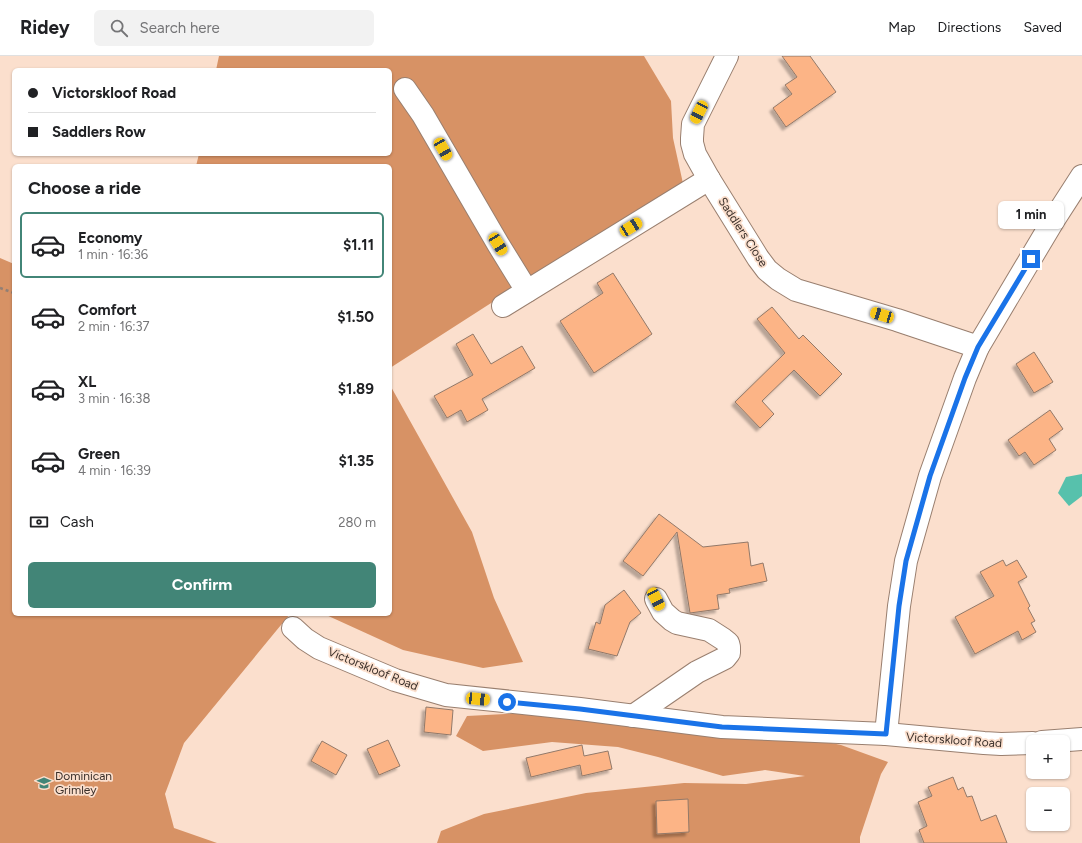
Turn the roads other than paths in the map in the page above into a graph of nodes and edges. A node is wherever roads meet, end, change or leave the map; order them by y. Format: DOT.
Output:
graph roads {
  1 [pos="727,56"];
  2 [pos="405,89"];
  3 [pos="1082,176"];
  4 [pos="709,179"];
  5 [pos="527,291"];
  6 [pos="502,306"];
  7 [pos="978,347"];
  8 [pos="656,599"];
  9 [pos="293,628"];
  10 [pos="633,716"];
  11 [pos="886,734"];
  12 [pos="1082,739"];
  13 [pos="1070,740"];
  14 [pos="1026,743"];
  1 -- 4 [label="street, Saddlers Close"];
  2 -- 5 [label="street"];
  3 -- 7 [label="street"];
  4 -- 5 [label="street"];
  4 -- 7 [label="street, Saddlers Close"];
  5 -- 6 [label="street"];
  7 -- 11 [label="street"];
  8 -- 10 [label="street"];
  9 -- 10 [label="street, Victorskloof Road"];
  10 -- 11 [label="street, Victorskloof Road"];
  11 -- 14 [label="street, Victorskloof Road"];
  12 -- 13 [label="street"];
}
